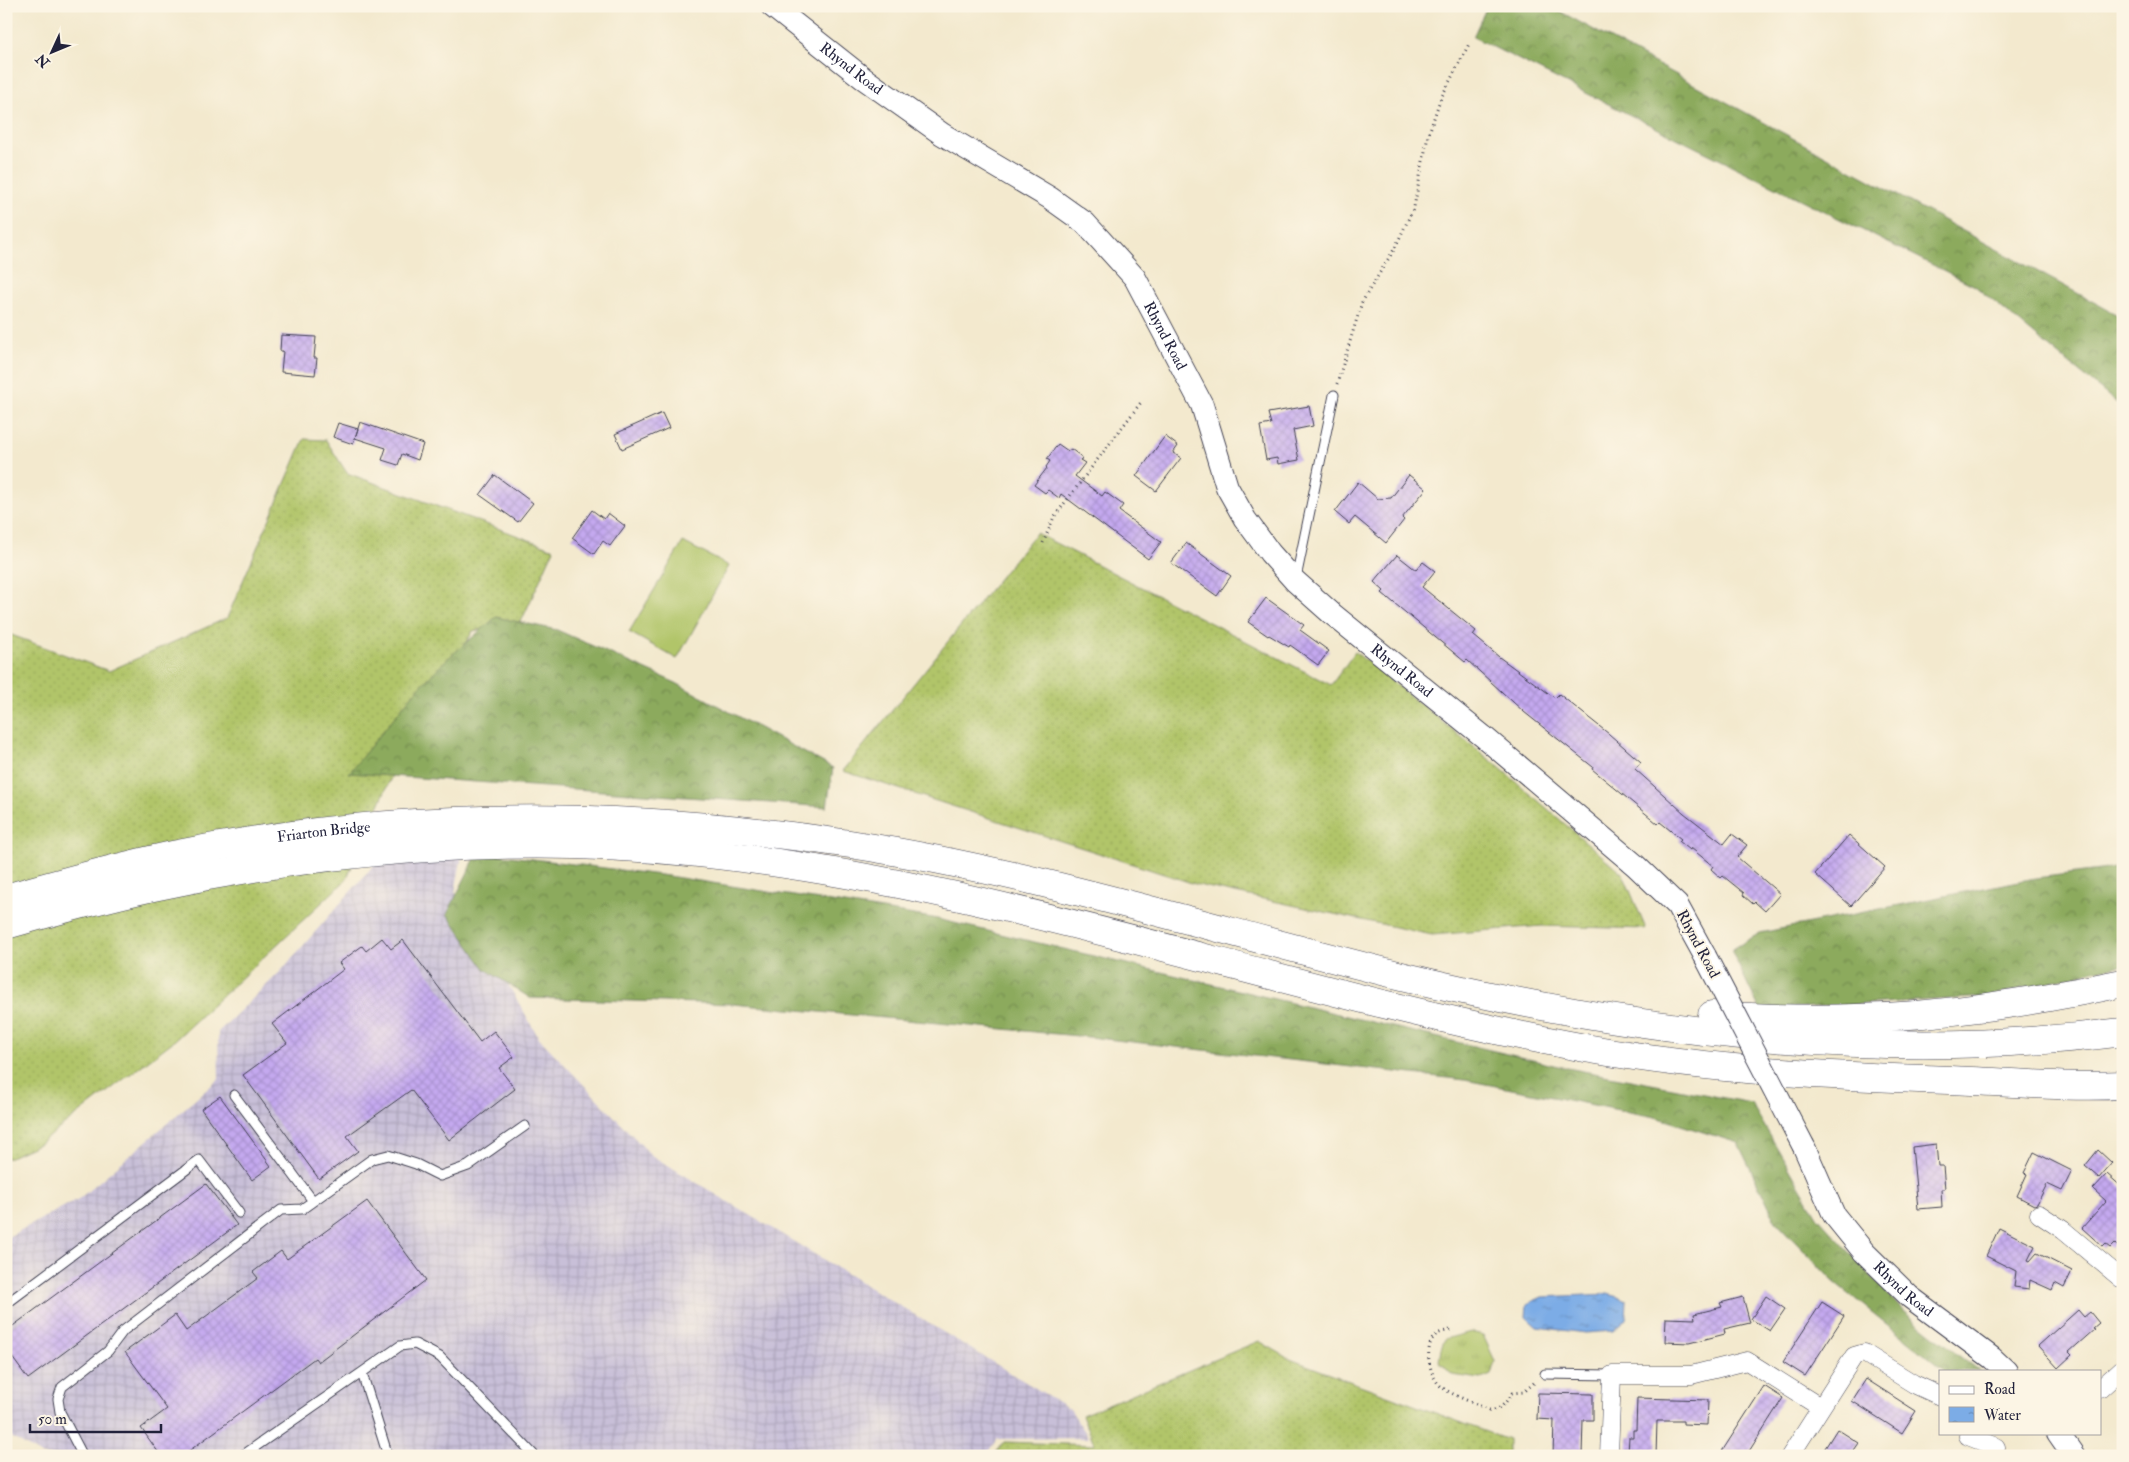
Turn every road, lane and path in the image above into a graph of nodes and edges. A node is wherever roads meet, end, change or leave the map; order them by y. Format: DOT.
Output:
graph roads {
  1 [pos="772,6"];
  2 [pos="1470,42"];
  3 [pos="1334,394"];
  4 [pos="1142,401"];
  5 [pos="1043,543"];
  6 [pos="1295,581"];
  7 [pos="6,898"];
  8 [pos="6,925"];
  9 [pos="2123,983"];
  10 [pos="1496,997"];
  11 [pos="2123,1032"];
  12 [pos="2123,1067"];
  13 [pos="1881,1078"];
  14 [pos="2123,1085"];
  15 [pos="234,1095"];
  16 [pos="525,1126"];
  17 [pos="313,1201"];
  18 [pos="239,1213"];
  19 [pos="2039,1214"];
  20 [pos="2123,1280"];
  21 [pos="6,1304"];
  22 [pos="1450,1330"];
  23 [pos="2123,1368"];
  24 [pos="2005,1370"];
  25 [pos="362,1373"];
  26 [pos="1546,1374"];
  27 [pos="1612,1375"];
  28 [pos="2102,1387"];
  29 [pos="1939,1396"];
  30 [pos="1820,1408"];
  31 [pos="2059,1434"];
  32 [pos="83,1456"];
  33 [pos="242,1456"];
  34 [pos="388,1456"];
  35 [pos="535,1456"];
  36 [pos="1609,1456"];
  37 [pos="1790,1456"];
  38 [pos="2074,1456"];
  1 -- 6 [label="street, Rhynd Road"];
  2 -- 3 [label="path"];
  3 -- 6 [label="lane"];
  4 -- 5 [label="path"];
  6 -- 24 [label="street, Rhynd Road, bridge"];
  7 -- 10 [label="highway, Friarton Bridge"];
  8 -- 13 [label="highway, Friarton Bridge"];
  9 -- 10 [label="highway"];
  10 -- 11 [label="highway"];
  12 -- 13 [label="highway"];
  13 -- 14 [label="highway"];
  15 -- 17 [label="lane"];
  16 -- 17 [label="lane"];
  17 -- 32 [label="lane"];
  18 -- 21 [label="lane"];
  19 -- 20 [label="street"];
  22 -- 26 [label="path"];
  23 -- 28 [label="street"];
  25 -- 33 [label="lane"];
  25 -- 34 [label="lane"];
  25 -- 35 [label="lane"];
  26 -- 27 [label="lane"];
  27 -- 30 [label="street"];
  27 -- 36 [label="street"];
  29 -- 30 [label="street"];
  30 -- 37 [label="street"];
  31 -- 38 [label="street"];
}
